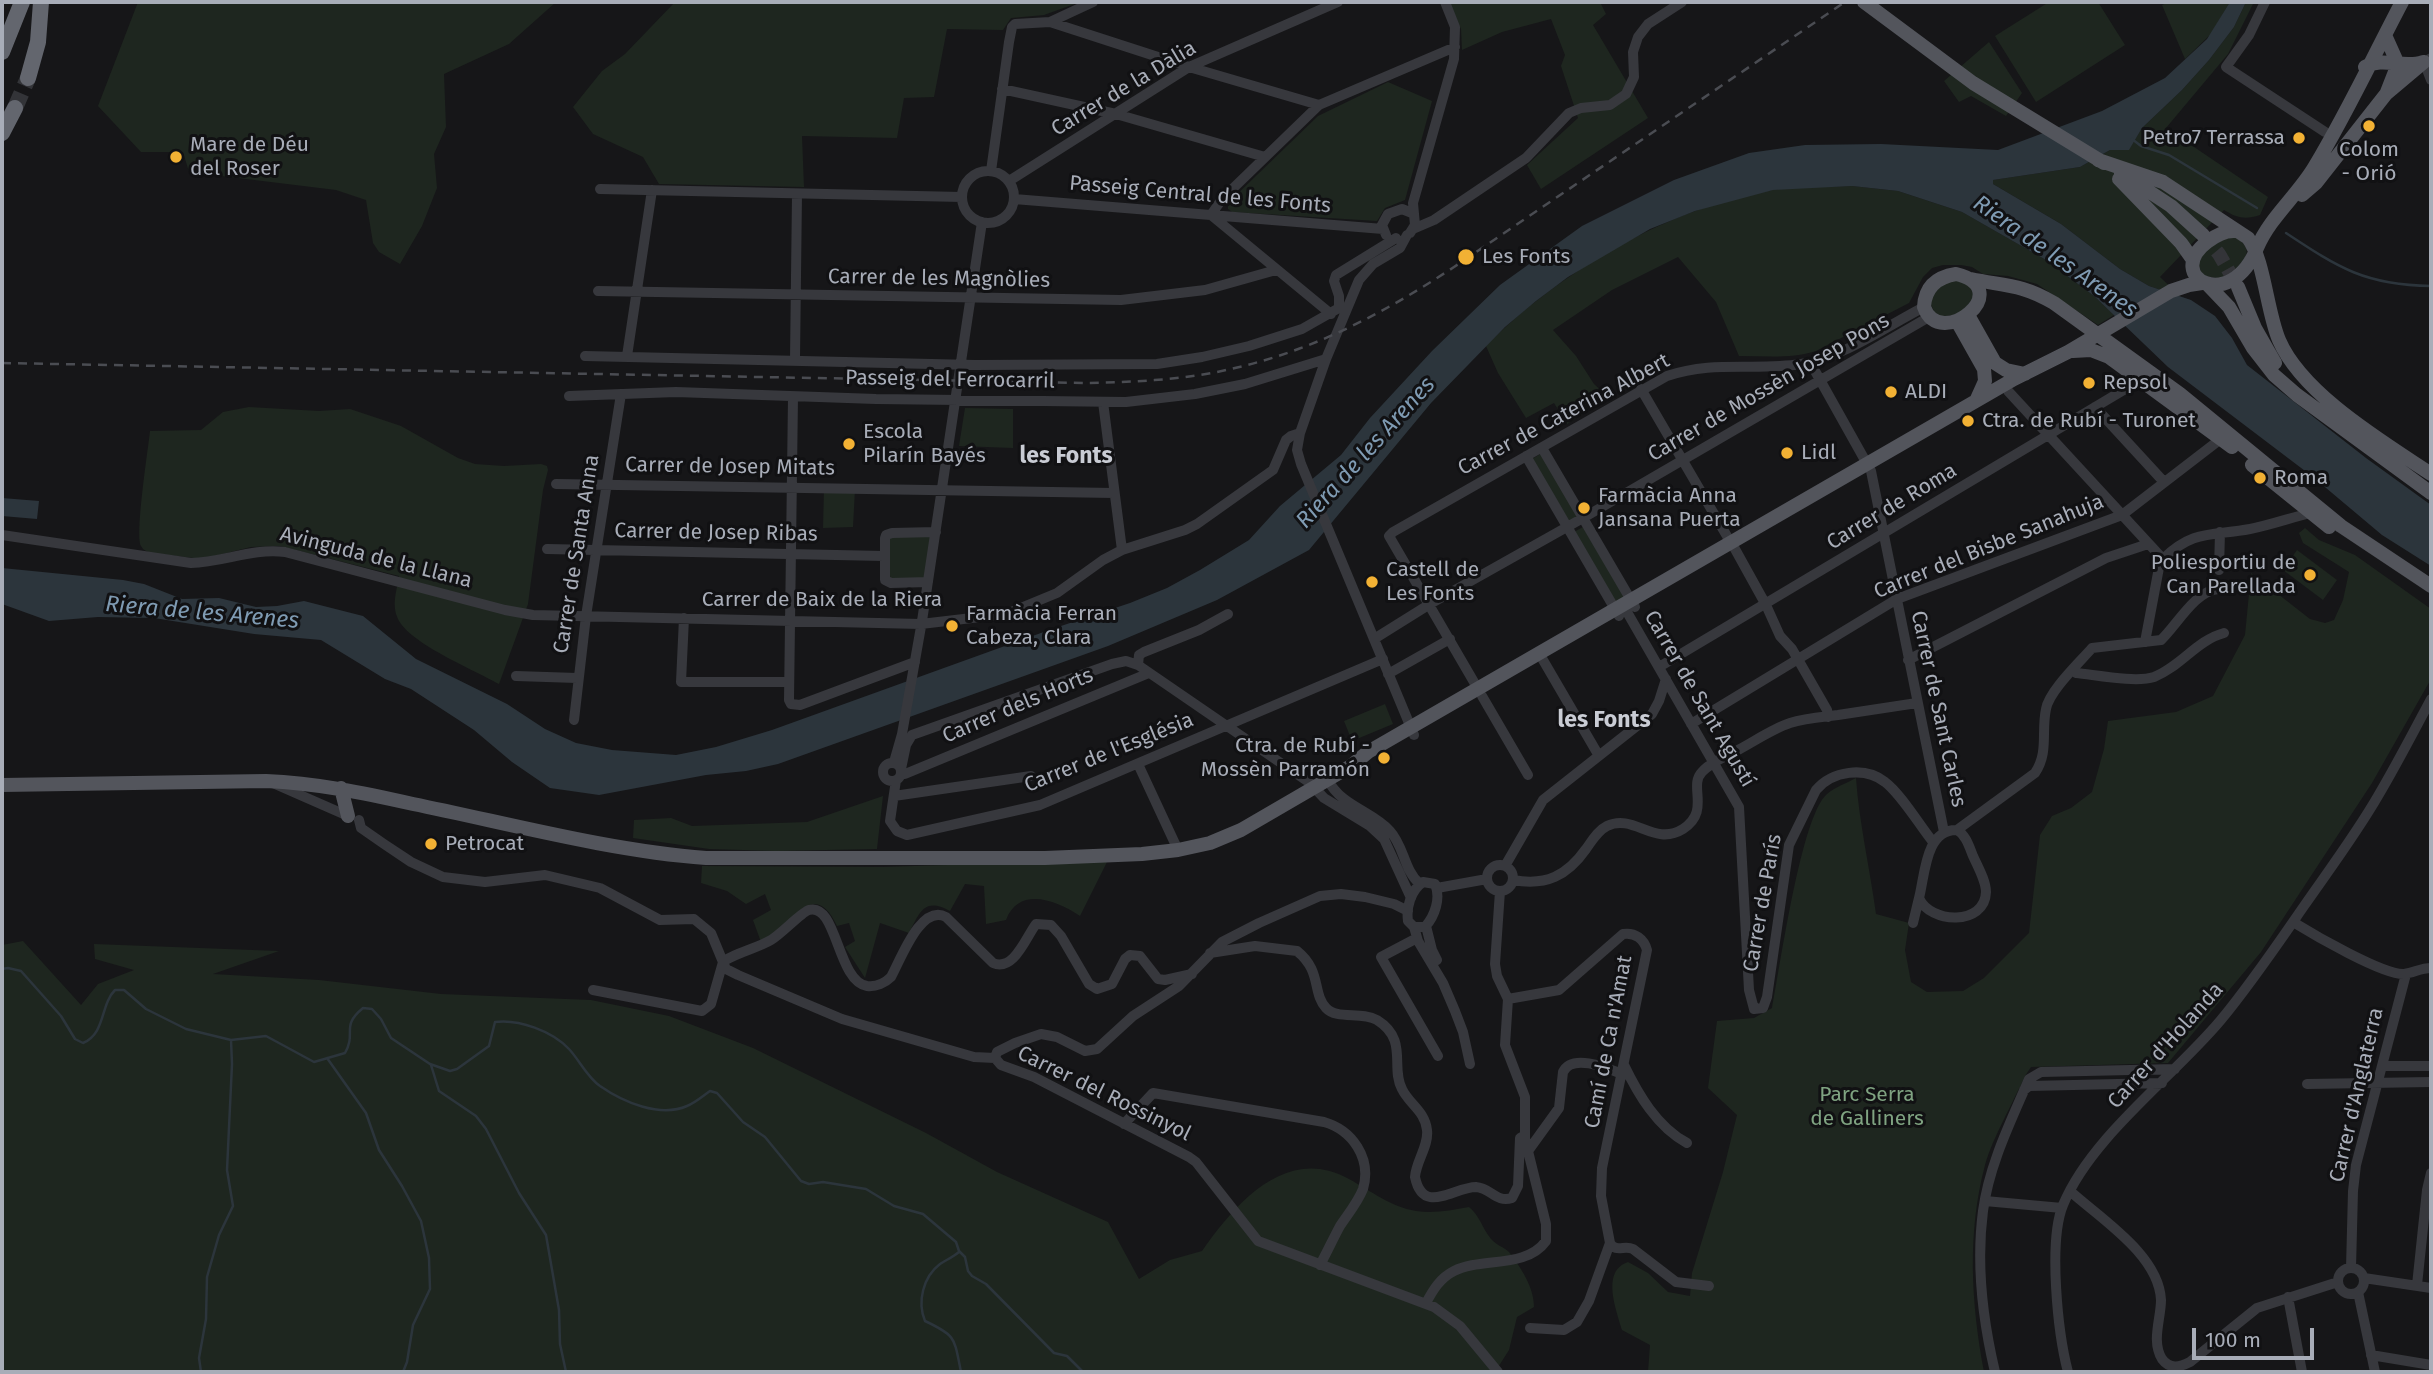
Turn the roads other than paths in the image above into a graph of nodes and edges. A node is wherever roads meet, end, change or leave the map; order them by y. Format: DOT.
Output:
graph roads {
  1 [pos="22,2"];
  2 [pos="41,2"];
  3 [pos="1093,2"];
  4 [pos="1338,2"];
  5 [pos="1445,2"];
  6 [pos="1682,2"];
  7 [pos="1864,2"];
  8 [pos="2266,2"];
  9 [pos="2393,2"];
  10 [pos="2402,2"];
  11 [pos="1050,22"];
  12 [pos="2385,35"];
  13 [pos="1455,47"];
  14 [pos="2,52"];
  15 [pos="2428,60"];
  16 [pos="2369,64"];
  17 [pos="2398,64"];
  18 [pos="1189,67"];
  19 [pos="29,78"];
  20 [pos="2431,80"];
  21 [pos="1002,89"];
  22 [pos="2386,94"];
  23 [pos="2341,103"];
  24 [pos="1318,105"];
  25 [pos="15,108"];
  26 [pos="1116,114"];
  27 [pos="2,132"];
  28 [pos="2325,132"];
  29 [pos="1265,157"];
  30 [pos="991,171"];
  31 [pos="2131,179"];
  32 [pos="1009,181"];
  33 [pos="600,189"];
  34 [pos="652,190"];
  35 [pos="797,194"];
  36 [pos="962,197"];
  37 [pos="1014,199"];
  38 [pos="2282,211"];
  39 [pos="1412,213"];
  40 [pos="1211,215"];
  41 [pos="982,222"];
  42 [pos="1383,229"];
  43 [pos="2238,232"];
  44 [pos="1405,234"];
  45 [pos="2203,235"];
  46 [pos="2254,250"];
  47 [pos="2193,264"];
  48 [pos="1276,270"];
  49 [pos="1971,279"];
  50 [pos="2001,283"];
  51 [pos="2205,284"];
  52 [pos="598,291"];
  53 [pos="636,291"];
  54 [pos="2171,291"];
  55 [pos="2241,293"];
  56 [pos="795,295"];
  57 [pos="971,299"];
  58 [pos="1979,299"];
  59 [pos="1926,312"];
  60 [pos="1332,314"];
  61 [pos="1962,318"];
  62 [pos="2063,354"];
  63 [pos="585,356"];
  64 [pos="627,356"];
  65 [pos="795,359"];
  66 [pos="1326,359"];
  67 [pos="1810,362"];
  68 [pos="2029,371"];
  69 [pos="1820,381"];
  70 [pos="2144,381"];
  71 [pos="2167,386"];
  72 [pos="1641,390"];
  73 [pos="2008,391"];
  74 [pos="621,394"];
  75 [pos="569,396"];
  76 [pos="793,397"];
  77 [pos="1976,401"];
  78 [pos="1103,402"];
  79 [pos="2095,407"];
  80 [pos="2338,416"];
  81 [pos="1300,433"];
  82 [pos="2048,436"];
  83 [pos="2222,438"];
  84 [pos="1542,448"];
  85 [pos="1526,456"];
  86 [pos="1682,461"];
  87 [pos="1870,467"];
  88 [pos="2431,474"];
  89 [pos="2164,482"];
  90 [pos="556,484"];
  91 [pos="607,484"];
  92 [pos="792,488"];
  93 [pos="942,491"];
  94 [pos="2431,493"];
  95 [pos="1114,494"];
  96 [pos="2310,513"];
  97 [pos="2122,515"];
  98 [pos="2330,517"];
  99 [pos="1583,518"];
  100 [pos="1567,527"];
  101 [pos="936,532"];
  102 [pos="2220,532"];
  103 [pos="2,535"];
  104 [pos="1884,535"];
  105 [pos="2148,544"];
  106 [pos="1733,546"];
  107 [pos="547,549"];
  108 [pos="596,550"];
  109 [pos="1122,550"];
  110 [pos="791,554"];
  111 [pos="884,556"];
  112 [pos="2161,557"];
  113 [pos="2220,570"];
  114 [pos="928,582"];
  115 [pos="2431,586"];
  116 [pos="2218,589"];
  117 [pos="2431,597"];
  118 [pos="1896,599"];
  119 [pos="1430,604"];
  120 [pos="1766,605"];
  121 [pos="1625,609"];
  122 [pos="1228,614"];
  123 [pos="533,615"];
  124 [pos="586,616"];
  125 [pos="684,618"];
  126 [pos="789,620"];
  127 [pos="921,624"];
  128 [pos="2224,633"];
  129 [pos="1374,639"];
  130 [pos="1450,639"];
  131 [pos="2146,642"];
  132 [pos="1382,659"];
  133 [pos="1799,659"];
  134 [pos="1543,660"];
  135 [pos="1908,660"];
  136 [pos="1138,663"];
  137 [pos="914,666"];
  138 [pos="1660,667"];
  139 [pos="2073,670"];
  140 [pos="1149,673"];
  141 [pos="1388,674"];
  142 [pos="516,676"];
  143 [pos="578,678"];
  144 [pos="1666,679"];
  145 [pos="788,682"];
  146 [pos="1480,692"];
  147 [pos="2431,699"];
  148 [pos="1917,703"];
  149 [pos="1828,716"];
  150 [pos="574,720"];
  151 [pos="1691,724"];
  152 [pos="1224,726"];
  153 [pos="1412,731"];
  154 [pos="1599,756"];
  155 [pos="1714,763"];
  156 [pos="1138,764"];
  157 [pos="898,771"];
  158 [pos="1528,775"];
  159 [pos="1031,776"];
  160 [pos="1328,780"];
  161 [pos="266,781"];
  162 [pos="2,785"];
  163 [pos="341,788"];
  164 [pos="1315,788"];
  165 [pos="365,794"];
  166 [pos="894,796"];
  167 [pos="351,814"];
  168 [pos="1956,830"];
  169 [pos="1944,832"];
  170 [pos="1933,842"];
  171 [pos="1178,850"];
  172 [pos="1506,866"];
  173 [pos="1487,879"];
  174 [pos="1513,880"];
  175 [pos="1419,883"];
  176 [pos="1437,888"];
  177 [pos="1500,891"];
  178 [pos="1411,898"];
  179 [pos="1919,898"];
  180 [pos="1408,911"];
  181 [pos="2292,922"];
  182 [pos="1913,923"];
  183 [pos="1419,930"];
  184 [pos="1210,953"];
  185 [pos="723,962"];
  186 [pos="2431,968"];
  187 [pos="1770,972"];
  188 [pos="1749,973"];
  189 [pos="1192,974"];
  190 [pos="2406,974"];
  191 [pos="593,990"];
  192 [pos="1508,999"];
  193 [pos="1758,1010"];
  194 [pos="1438,1056"];
  195 [pos="995,1058"];
  196 [pos="2382,1066"];
  197 [pos="2431,1066"];
  198 [pos="1623,1069"];
  199 [pos="2175,1069"];
  200 [pos="2378,1082"];
  201 [pos="2431,1082"];
  202 [pos="2162,1083"];
  203 [pos="2307,1084"];
  204 [pos="2024,1090"];
  205 [pos="1124,1124"];
  206 [pos="1525,1135"];
  207 [pos="1687,1143"];
  208 [pos="1528,1151"];
  209 [pos="2431,1173"];
  210 [pos="2070,1191"];
  211 [pos="1985,1201"];
  212 [pos="2062,1208"];
  213 [pos="1610,1243"];
  214 [pos="1320,1265"];
  215 [pos="2351,1268"];
  216 [pos="2364,1278"];
  217 [pos="2338,1282"];
  218 [pos="2417,1285"];
  219 [pos="1709,1286"];
  220 [pos="2431,1288"];
  221 [pos="2358,1292"];
  222 [pos="2288,1297"];
  223 [pos="1426,1303"];
  224 [pos="1530,1328"];
  225 [pos="2371,1355"];
  226 [pos="2431,1365"];
  227 [pos="2178,1370"];
  228 [pos="1498,1372"];
  229 [pos="1995,1372"];
  230 [pos="2068,1372"];
  231 [pos="2302,1372"];
  232 [pos="2375,1372"];
  1 -- 14 [label="highway"];
  2 -- 19 [label="highway"];
  3 -- 11 [label="street"];
  4 -- 18 [label="street, Carrer de la Dàlia"];
  5 -- 13 [label="street"];
  6 -- 44 [label="street"];
  7 -- 31 [label="main road"];
  8 -- 28 [label="street"];
  9 -- 23 [label="main road"];
  10 -- 12 [label="main road"];
  11 -- 18 [label="street"];
  11 -- 21 [label="street"];
  12 -- 16 [label="main road"];
  12 -- 17 [label="main road"];
  13 -- 24 [label="street"];
  13 -- 39 [label="street"];
  15 -- 17 [label="main road"];
  15 -- 20 [label="street"];
  15 -- 22 [label="main road"];
  16 -- 17 [label="main road"];
  16 -- 23 [label="main road"];
  16 -- 38 [label="main road"];
  17 -- 22 [label="main road"];
  18 -- 24 [label="street"];
  18 -- 26 [label="street, Carrer de la Dàlia"];
  21 -- 26 [label="street"];
  21 -- 30 [label="street"];
  22 -- 38 [label="main road"];
  23 -- 28 [label="main road"];
  24 -- 29 [label="street"];
  25 -- 27 [label="highway"];
  26 -- 29 [label="street"];
  26 -- 32 [label="street, Carrer de la Dàlia"];
  28 -- 43 [label="main road"];
  29 -- 40 [label="street"];
  30 -- 32 [label="street"];
  30 -- 36 [label="street"];
  31 -- 43 [label="main road"];
  31 -- 45 [label="main road"];
  31 -- 47 [label="main road"];
  32 -- 37 [label="street"];
  33 -- 34 [label="street"];
  34 -- 35 [label="street"];
  34 -- 53 [label="street"];
  35 -- 36 [label="street"];
  35 -- 56 [label="street"];
  36 -- 41 [label="street"];
  37 -- 40 [label="street, Passeig Central de les Fonts"];
  37 -- 41 [label="street"];
  38 -- 46 [label="main road"];
  39 -- 42 [label="street"];
  39 -- 44 [label="street"];
  40 -- 42 [label="street, Passeig Central de les Fonts"];
  40 -- 48 [label="street"];
  41 -- 57 [label="street"];
  42 -- 44 [label="street"];
  43 -- 46 [label="main road"];
  43 -- 47 [label="main road"];
  44 -- 60 [label="street"];
  44 -- 66 [label="street"];
  46 -- 51 [label="main road"];
  46 -- 80 [label="main road"];
  47 -- 51 [label="main road"];
  47 -- 54 [label="main road"];
  48 -- 57 [label="street, Carrer de les Magnòlies"];
  48 -- 60 [label="street"];
  49 -- 50 [label="main road"];
  49 -- 58 [label="main road"];
  49 -- 59 [label="main road"];
  50 -- 58 [label="main road"];
  50 -- 71 [label="main road"];
  51 -- 54 [label="main road"];
  51 -- 80 [label="main road"];
  52 -- 53 [label="street, Carrer de les Magnòlies"];
  53 -- 56 [label="street, Carrer de les Magnòlies"];
  53 -- 64 [label="street"];
  54 -- 62 [label="main road"];
  55 -- 80 [label="main road"];
  56 -- 57 [label="street, Carrer de les Magnòlies"];
  56 -- 65 [label="street"];
  57 -- 93 [label="street"];
  58 -- 61 [label="main road"];
  59 -- 61 [label="main road"];
  59 -- 67 [label="street, Carrer de Caterina Albert"];
  59 -- 69 [label="street, Carrer de Mossèn Josep Pons"];
  60 -- 65 [label="street, Passeig del Ferrocarril"];
  61 -- 68 [label="main road"];
  61 -- 77 [label="main road"];
  62 -- 68 [label="main road"];
  62 -- 70 [label="main road"];
  62 -- 73 [label="main road"];
  63 -- 64 [label="street, Passeig del Ferrocarril"];
  64 -- 65 [label="street, Passeig del Ferrocarril"];
  66 -- 78 [label="street, Passeig del Ferrocarril"];
  66 -- 81 [label="street"];
  67 -- 69 [label="street, Carrer de Sant Carles"];
  67 -- 72 [label="street, Carrer de Caterina Albert"];
  68 -- 73 [label="main road"];
  68 -- 77 [label="main road"];
  69 -- 86 [label="street, Carrer de Mossèn Josep Pons"];
  69 -- 87 [label="street, Carrer de Sant Carles"];
  70 -- 79 [label="street, Carrer de Roma"];
  70 -- 83 [label="main road"];
  71 -- 83 [label="main road"];
  71 -- 98 [label="main road"];
  72 -- 84 [label="street, Carrer de Caterina Albert"];
  72 -- 86 [label="street"];
  73 -- 82 [label="street"];
  73 -- 87 [label="main road"];
  74 -- 75 [label="street, Passeig del Ferrocarril"];
  74 -- 76 [label="street, Passeig del Ferrocarril"];
  74 -- 91 [label="street, Carrer de Santa Anna"];
  76 -- 78 [label="street, Passeig del Ferrocarril"];
  76 -- 92 [label="street"];
  77 -- 87 [label="main road"];
  78 -- 95 [label="street"];
  79 -- 82 [label="street, Carrer de Roma"];
  79 -- 89 [label="street"];
  80 -- 88 [label="main road"];
  80 -- 94 [label="main road"];
  81 -- 109 [label="street, Carrer de Baix de la Riera"];
  81 -- 129 [label="street"];
  82 -- 97 [label="street"];
  82 -- 104 [label="street, Carrer de Roma"];
  83 -- 89 [label="street, Carrer del Bisbe Sanahuja"];
  83 -- 96 [label="main road"];
  84 -- 85 [label="street, Carrer de Caterina Albert"];
  84 -- 99 [label="street"];
  85 -- 100 [label="street"];
  85 -- 119 [label="street, Carrer de Caterina Albert"];
  86 -- 99 [label="street, Carrer de Mossèn Josep Pons"];
  86 -- 106 [label="street"];
  87 -- 104 [label="street, Carrer de Sant Carles"];
  87 -- 106 [label="main road"];
  89 -- 97 [label="street, Carrer del Bisbe Sanahuja"];
  90 -- 91 [label="street, Carrer de Josep Mitats"];
  91 -- 92 [label="street, Carrer de Josep Mitats"];
  91 -- 108 [label="street, Carrer de Santa Anna"];
  92 -- 93 [label="street, Carrer de Josep Mitats"];
  92 -- 110 [label="street"];
  93 -- 95 [label="street, Carrer de Josep Mitats"];
  93 -- 101 [label="street"];
  95 -- 109 [label="street"];
  96 -- 98 [label="main road"];
  96 -- 102 [label="street"];
  96 -- 117 [label="main road"];
  97 -- 105 [label="street"];
  97 -- 118 [label="street, Carrer del Bisbe Sanahuja"];
  98 -- 115 [label="main road"];
  99 -- 100 [label="street, Carrer de Mossèn Josep Pons"];
  99 -- 121 [label="street"];
  100 -- 119 [label="street, Carrer de Mossèn Josep Pons"];
  100 -- 121 [label="street"];
  101 -- 111 [label="street"];
  101 -- 114 [label="street"];
  102 -- 112 [label="street"];
  102 -- 113 [label="street"];
  103 -- 123 [label="street, Avinguda de la Llana"];
  104 -- 118 [label="street, Carrer de Sant Carles"];
  104 -- 120 [label="street, Carrer de Roma"];
  105 -- 112 [label="street"];
  105 -- 135 [label="street"];
  106 -- 120 [label="street"];
  106 -- 121 [label="main road"];
  107 -- 108 [label="street, Carrer de Josep Ribas"];
  108 -- 110 [label="street, Carrer de Josep Ribas"];
  108 -- 124 [label="street, Carrer de Santa Anna"];
  109 -- 127 [label="street, Carrer de Baix de la Riera"];
  110 -- 111 [label="street, Carrer de Josep Ribas"];
  110 -- 126 [label="street"];
  111 -- 114 [label="street"];
  112 -- 131 [label="street"];
  114 -- 127 [label="street"];
  116 -- 131 [label="street"];
  118 -- 133 [label="street, Carrer del Bisbe Sanahuja"];
  118 -- 135 [label="street, Carrer de Sant Carles"];
  119 -- 129 [label="street, Carrer de Mossèn Josep Pons"];
  119 -- 130 [label="street"];
  120 -- 133 [label="street"];
  120 -- 138 [label="street, Carrer de Roma"];
  121 -- 134 [label="main road"];
  121 -- 138 [label="street, Carrer de Sant Agustí"];
  121 -- 146 [label="main road"];
  122 -- 136 [label="street"];
  123 -- 124 [label="street, Carrer de Baix de la Riera"];
  124 -- 125 [label="street, Carrer de Baix de la Riera"];
  124 -- 143 [label="street, Carrer de Santa Anna"];
  125 -- 126 [label="street, Carrer de Baix de la Riera"];
  125 -- 145 [label="street"];
  126 -- 127 [label="street, Carrer de Baix de la Riera"];
  126 -- 145 [label="street"];
  127 -- 137 [label="street"];
  128 -- 139 [label="street"];
  129 -- 132 [label="street"];
  130 -- 141 [label="street"];
  130 -- 146 [label="street"];
  131 -- 139 [label="street"];
  132 -- 141 [label="street"];
  132 -- 152 [label="street, Carrer de l'Església"];
  133 -- 149 [label="street"];
  133 -- 151 [label="street, Carrer del Bisbe Sanahuja"];
  134 -- 146 [label="main road"];
  134 -- 154 [label="street"];
  135 -- 148 [label="street, Carrer de Sant Carles"];
  136 -- 140 [label="street"];
  136 -- 157 [label="street"];
  137 -- 145 [label="street"];
  137 -- 157 [label="street"];
  138 -- 144 [label="street, Carrer de Sant Agustí"];
  139 -- 168 [label="street"];
  140 -- 152 [label="street"];
  140 -- 157 [label="street, Carrer dels Horts"];
  141 -- 153 [label="street"];
  142 -- 143 [label="street"];
  143 -- 150 [label="street, Carrer de Santa Anna"];
  144 -- 151 [label="street, Carrer de Sant Agustí"];
  144 -- 154 [label="street"];
  146 -- 153 [label="main road"];
  146 -- 158 [label="street"];
  147 -- 181 [label="street, Carrer d'Holanda"];
  148 -- 149 [label="street"];
  148 -- 169 [label="street, Carrer de Sant Carles"];
  149 -- 155 [label="street"];
  151 -- 155 [label="street, Carrer de Sant Agustí"];
  152 -- 156 [label="street, Carrer de l'Església"];
  152 -- 164 [label="street"];
  153 -- 160 [label="main road"];
  154 -- 172 [label="street"];
  155 -- 174 [label="street"];
  155 -- 188 [label="street, Carrer de Sant Agustí"];
  156 -- 166 [label="street, Carrer de l'Església"];
  156 -- 171 [label="street"];
  157 -- 166 [label="street, Carrer de l'Església"];
  159 -- 166 [label="street"];
  160 -- 164 [label="main road"];
  160 -- 175 [label="street"];
  161 -- 162 [label="main road"];
  161 -- 163 [label="main road"];
  161 -- 167 [label="street"];
  163 -- 165 [label="main road"];
  163 -- 167 [label="main road"];
  164 -- 171 [label="main road"];
  164 -- 178 [label="street"];
  165 -- 167 [label="main road"];
  165 -- 171 [label="main road"];
  167 -- 185 [label="street"];
  168 -- 169 [label="street"];
  168 -- 179 [label="street"];
  169 -- 170 [label="street"];
  170 -- 179 [label="street"];
  170 -- 187 [label="street, Carrer de París"];
  172 -- 173 [label="street"];
  172 -- 174 [label="street"];
  173 -- 176 [label="street"];
  173 -- 177 [label="street"];
  174 -- 177 [label="street"];
  175 -- 176 [label="street"];
  175 -- 178 [label="street"];
  176 -- 183 [label="street"];
  177 -- 192 [label="street"];
  178 -- 180 [label="street"];
  179 -- 182 [label="street"];
  180 -- 183 [label="street"];
  180 -- 184 [label="street"];
  181 -- 190 [label="street"];
  181 -- 199 [label="street, Carrer d'Holanda"];
  183 -- 183 [label="street"];
  183 -- 194 [label="street"];
  184 -- 189 [label="street"];
  184 -- 206 [label="street"];
  185 -- 189 [label="street"];
  185 -- 191 [label="street"];
  185 -- 195 [label="street, Carrer del Rossinyol"];
  186 -- 190 [label="street"];
  187 -- 188 [label="street"];
  187 -- 193 [label="street, Carrer de París"];
  188 -- 193 [label="street, Carrer de Sant Agustí"];
  189 -- 195 [label="street"];
  190 -- 196 [label="street, Carrer d'Anglaterra"];
  192 -- 198 [label="street, Camí de Ca n'Amat"];
  192 -- 206 [label="street"];
  195 -- 205 [label="street, Carrer del Rossinyol"];
  196 -- 197 [label="street"];
  196 -- 200 [label="street, Carrer d'Anglaterra"];
  198 -- 207 [label="street"];
  198 -- 208 [label="street"];
  198 -- 213 [label="street, Camí de Ca n'Amat"];
  199 -- 202 [label="street, Carrer d'Holanda"];
  199 -- 204 [label="street"];
  200 -- 201 [label="street"];
  200 -- 203 [label="street"];
  200 -- 215 [label="street, Carrer d'Anglaterra"];
  202 -- 204 [label="street"];
  202 -- 210 [label="street, Carrer d'Holanda"];
  204 -- 211 [label="street"];
  205 -- 214 [label="street, Carrer del Rossinyol"];
  205 -- 214 [label="street"];
  206 -- 208 [label="street"];
  208 -- 223 [label="street"];
  209 -- 218 [label="street"];
  210 -- 212 [label="street, Carrer d'Holanda"];
  210 -- 227 [label="street"];
  211 -- 212 [label="street"];
  211 -- 229 [label="street"];
  212 -- 230 [label="street, Carrer d'Holanda"];
  213 -- 219 [label="street"];
  213 -- 224 [label="street"];
  214 -- 223 [label="street, Carrer del Rossinyol"];
  215 -- 216 [label="street"];
  215 -- 217 [label="street"];
  216 -- 218 [label="street"];
  216 -- 221 [label="street"];
  217 -- 221 [label="street"];
  217 -- 222 [label="street"];
  218 -- 220 [label="street"];
  221 -- 225 [label="street"];
  222 -- 227 [label="street"];
  222 -- 231 [label="street"];
  223 -- 228 [label="street, Carrer del Rossinyol"];
  225 -- 226 [label="street"];
  225 -- 232 [label="street"];
}
